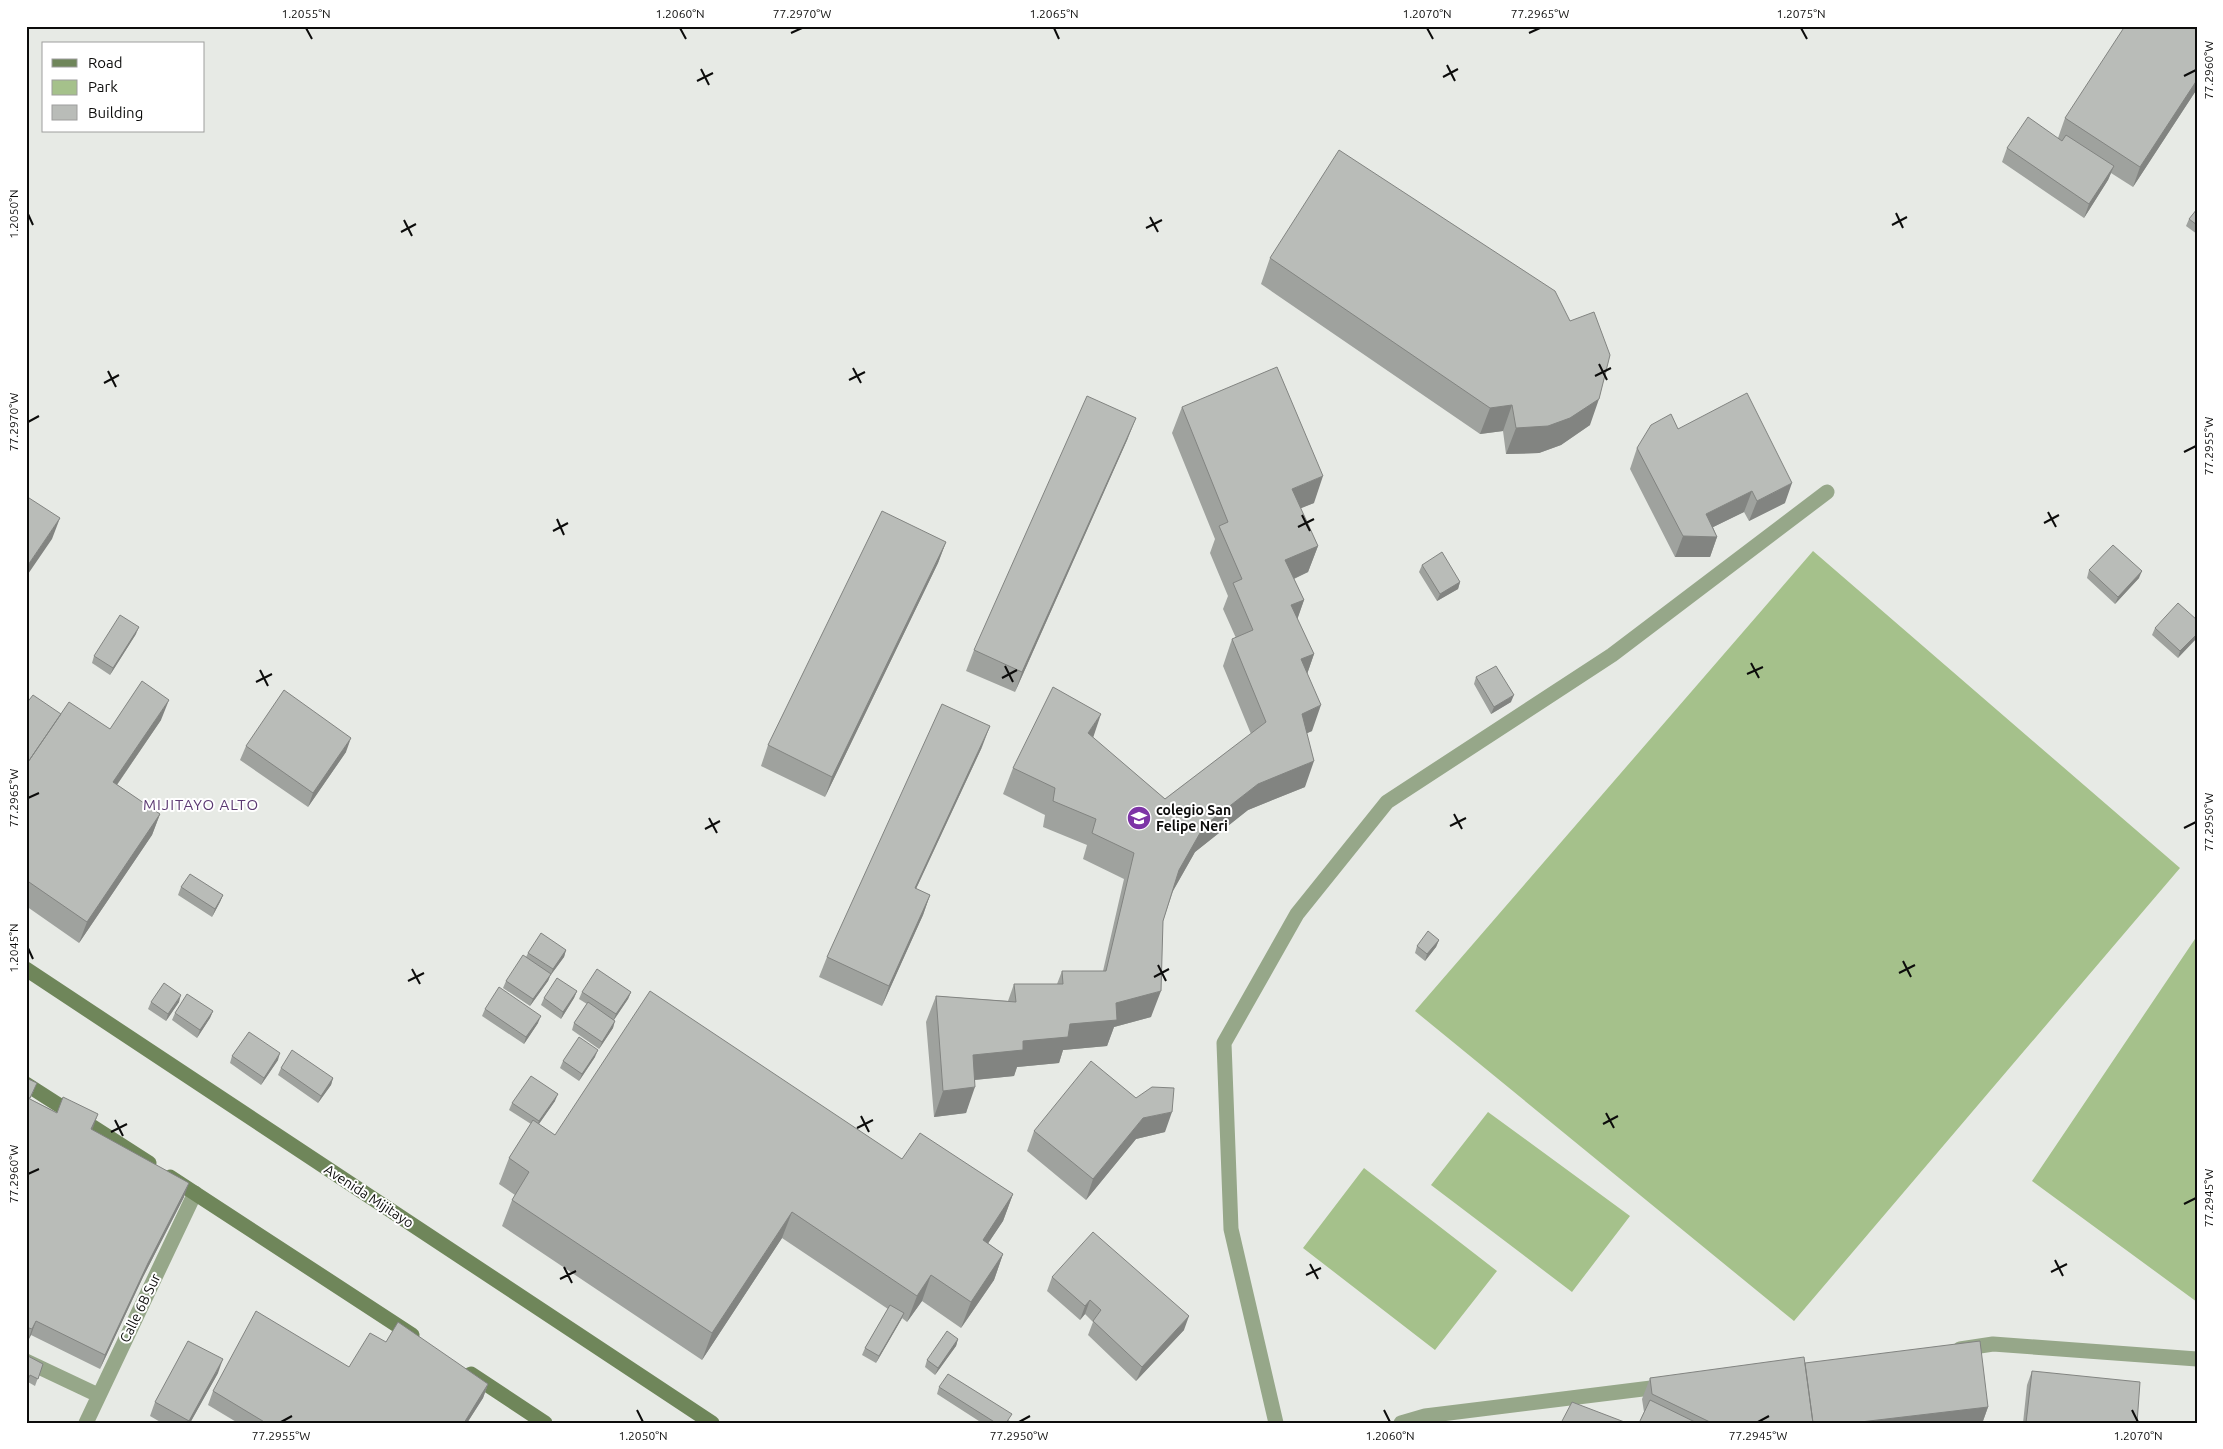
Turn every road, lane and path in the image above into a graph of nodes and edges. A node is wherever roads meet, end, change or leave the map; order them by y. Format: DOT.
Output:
graph roads {
  1 [pos="1827,492"];
  2 [pos="26,969"];
  3 [pos="26,1084"];
  4 [pos="195,1193"];
  5 [pos="425,1344"];
  6 [pos="1944,1351"];
  7 [pos="2197,1359"];
  8 [pos="26,1361"];
  9 [pos="458,1366"];
  10 [pos="1680,1384"];
  11 [pos="98,1395"];
  12 [pos="86,1423"];
  13 [pos="545,1423"];
  14 [pos="712,1423"];
  15 [pos="1276,1423"];
  16 [pos="1401,1423"];
  1 -- 15 [label="street"];
  2 -- 14 [label="main road, Avenida Mijitayo"];
  3 -- 4 [label="main road"];
  4 -- 5 [label="main road"];
  4 -- 11 [label="street, Calle 6B Sur"];
  6 -- 7 [label="street"];
  8 -- 11 [label="street"];
  9 -- 13 [label="main road"];
  10 -- 16 [label="street"];
  11 -- 12 [label="street, Calle 6B Sur"];
}
